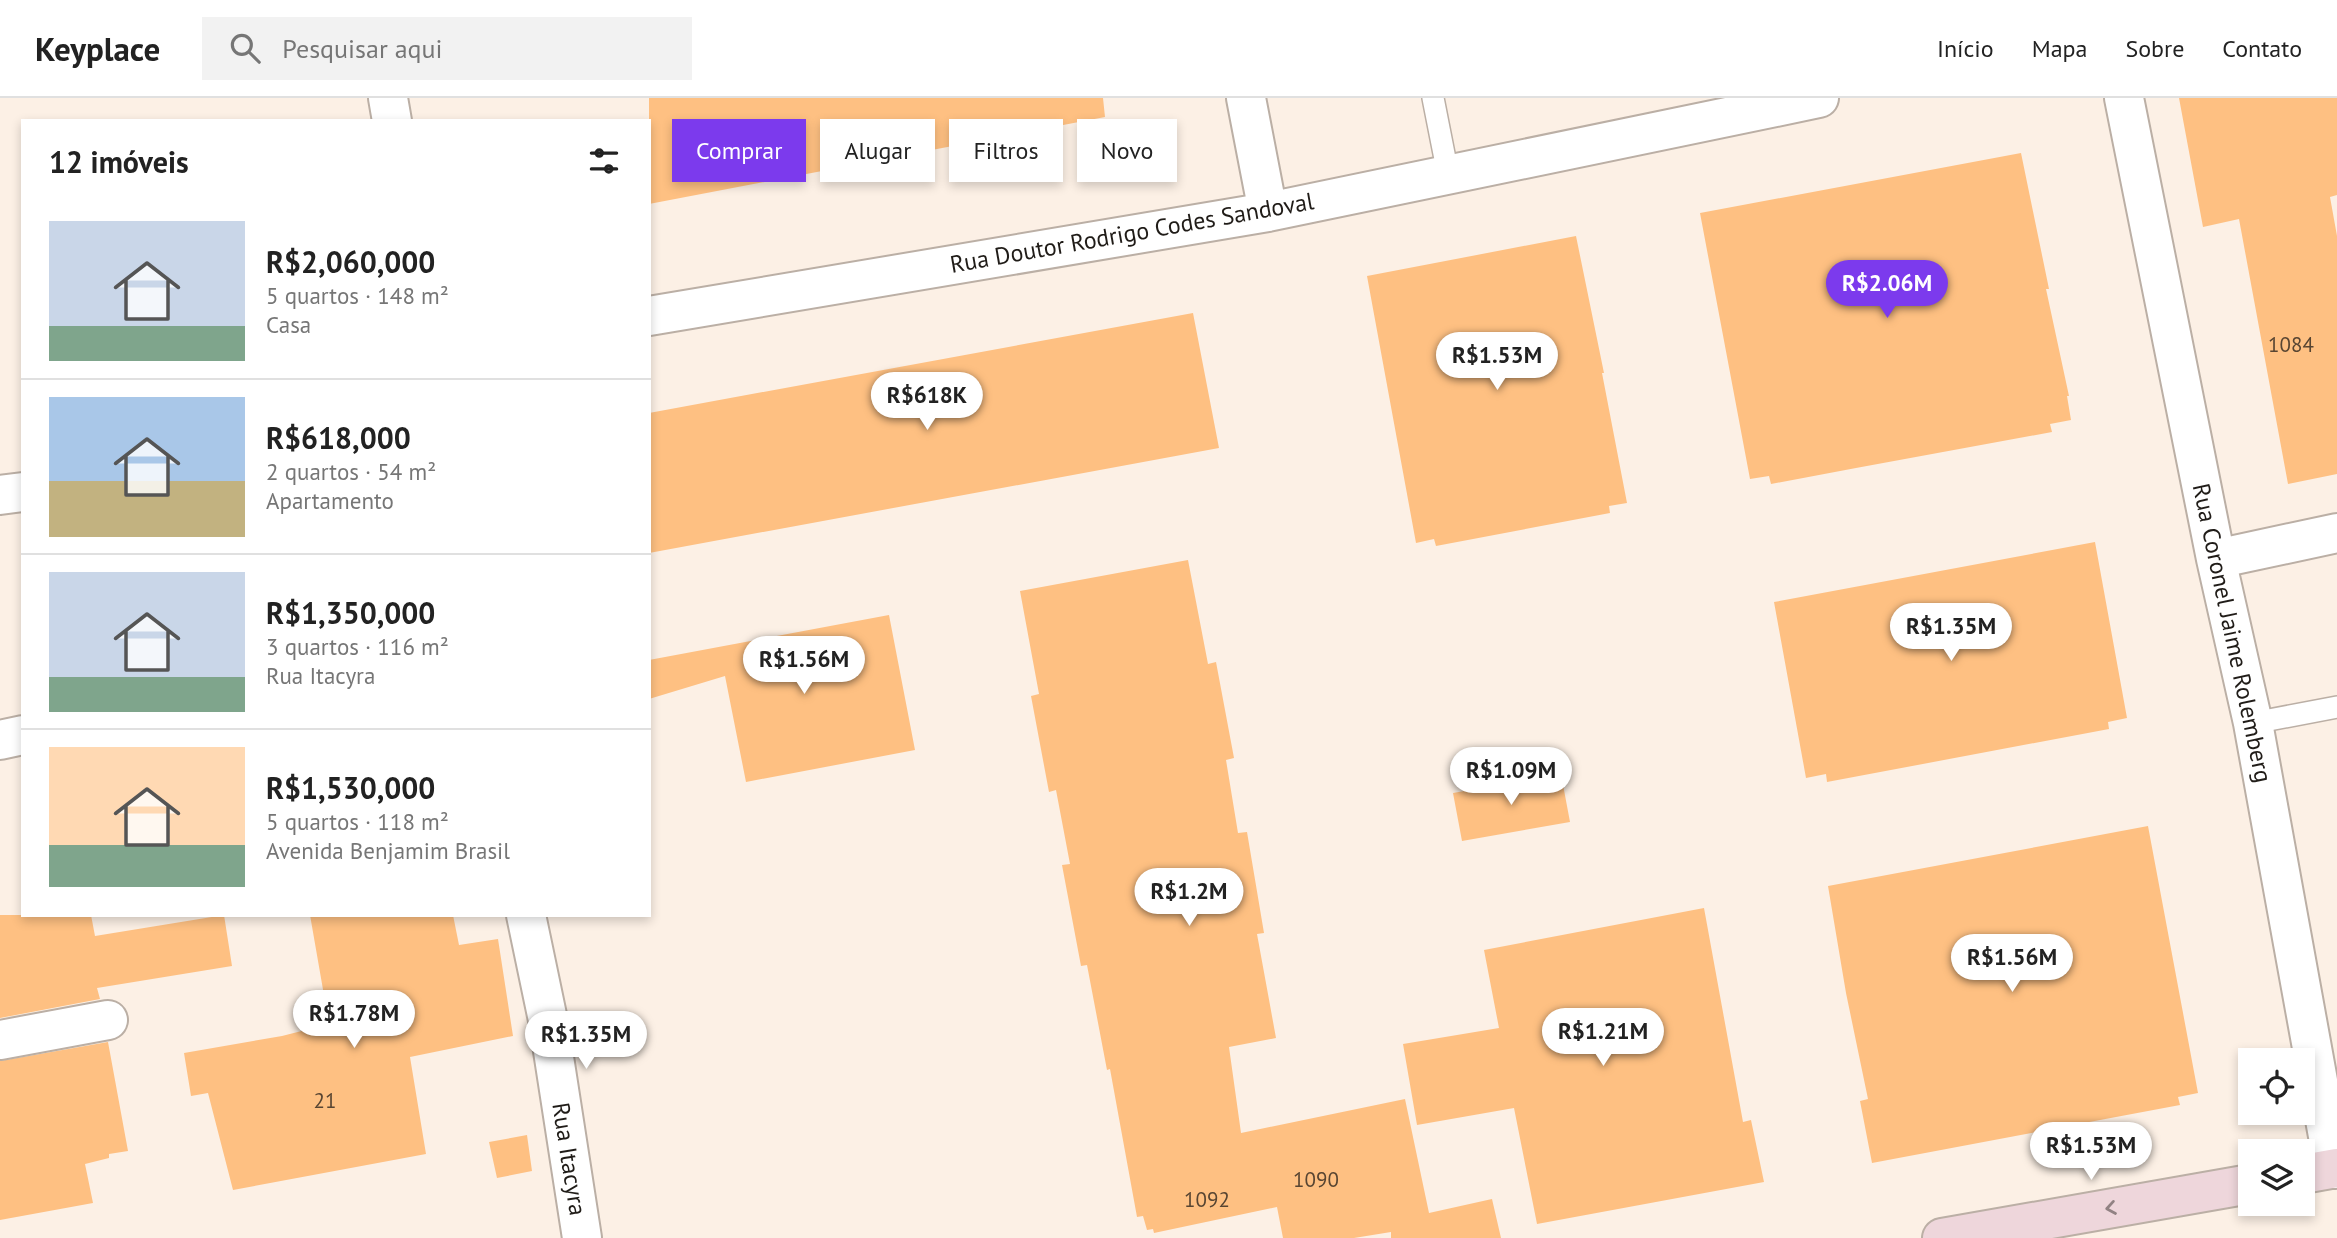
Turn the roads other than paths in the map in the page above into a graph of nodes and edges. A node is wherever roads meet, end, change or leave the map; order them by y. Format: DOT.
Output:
graph roads {
  1 [pos="388,98"];
  2 [pos="1246,98"];
  3 [pos="1433,98"];
  4 [pos="1819,98"];
  5 [pos="2124,98"];
  6 [pos="392,119"];
  7 [pos="1448,174"];
  8 [pos="1268,212"];
  9 [pos="651,316"];
  10 [pos="21,492"];
  11 [pos="0,495"];
  12 [pos="2337,533"];
  13 [pos="2216,559"];
  14 [pos="2337,706"];
  15 [pos="2253,723"];
  16 [pos="21,735"];
  17 [pos="0,740"];
  18 [pos="526,917"];
  19 [pos="108,1020"];
  20 [pos="0,1040"];
  21 [pos="2325,1171"];
  22 [pos="2238,1186"];
  23 [pos="582,1238"];
  24 [pos="1942,1238"];
  1 -- 6 [label="street"];
  2 -- 8 [label="street"];
  3 -- 7 [label="lane"];
  4 -- 7 [label="street, Rua Doutor Rodrigo Codes Sandoval"];
  5 -- 13 [label="street, Rua Coronel Jaime Rolemberg"];
  7 -- 8 [label="street, Rua Doutor Rodrigo Codes Sandoval"];
  8 -- 9 [label="street, Rua Doutor Rodrigo Codes Sandoval"];
  10 -- 11 [label="street"];
  12 -- 13 [label="street"];
  13 -- 15 [label="street, Rua Coronel Jaime Rolemberg"];
  14 -- 15 [label="lane"];
  15 -- 21 [label="street, Rua Coronel Jaime Rolemberg"];
  16 -- 17 [label="street"];
  18 -- 23 [label="street, Rua Itacyra"];
  19 -- 20 [label="street"];
  22 -- 24 [label="main road, one-way"];
}
